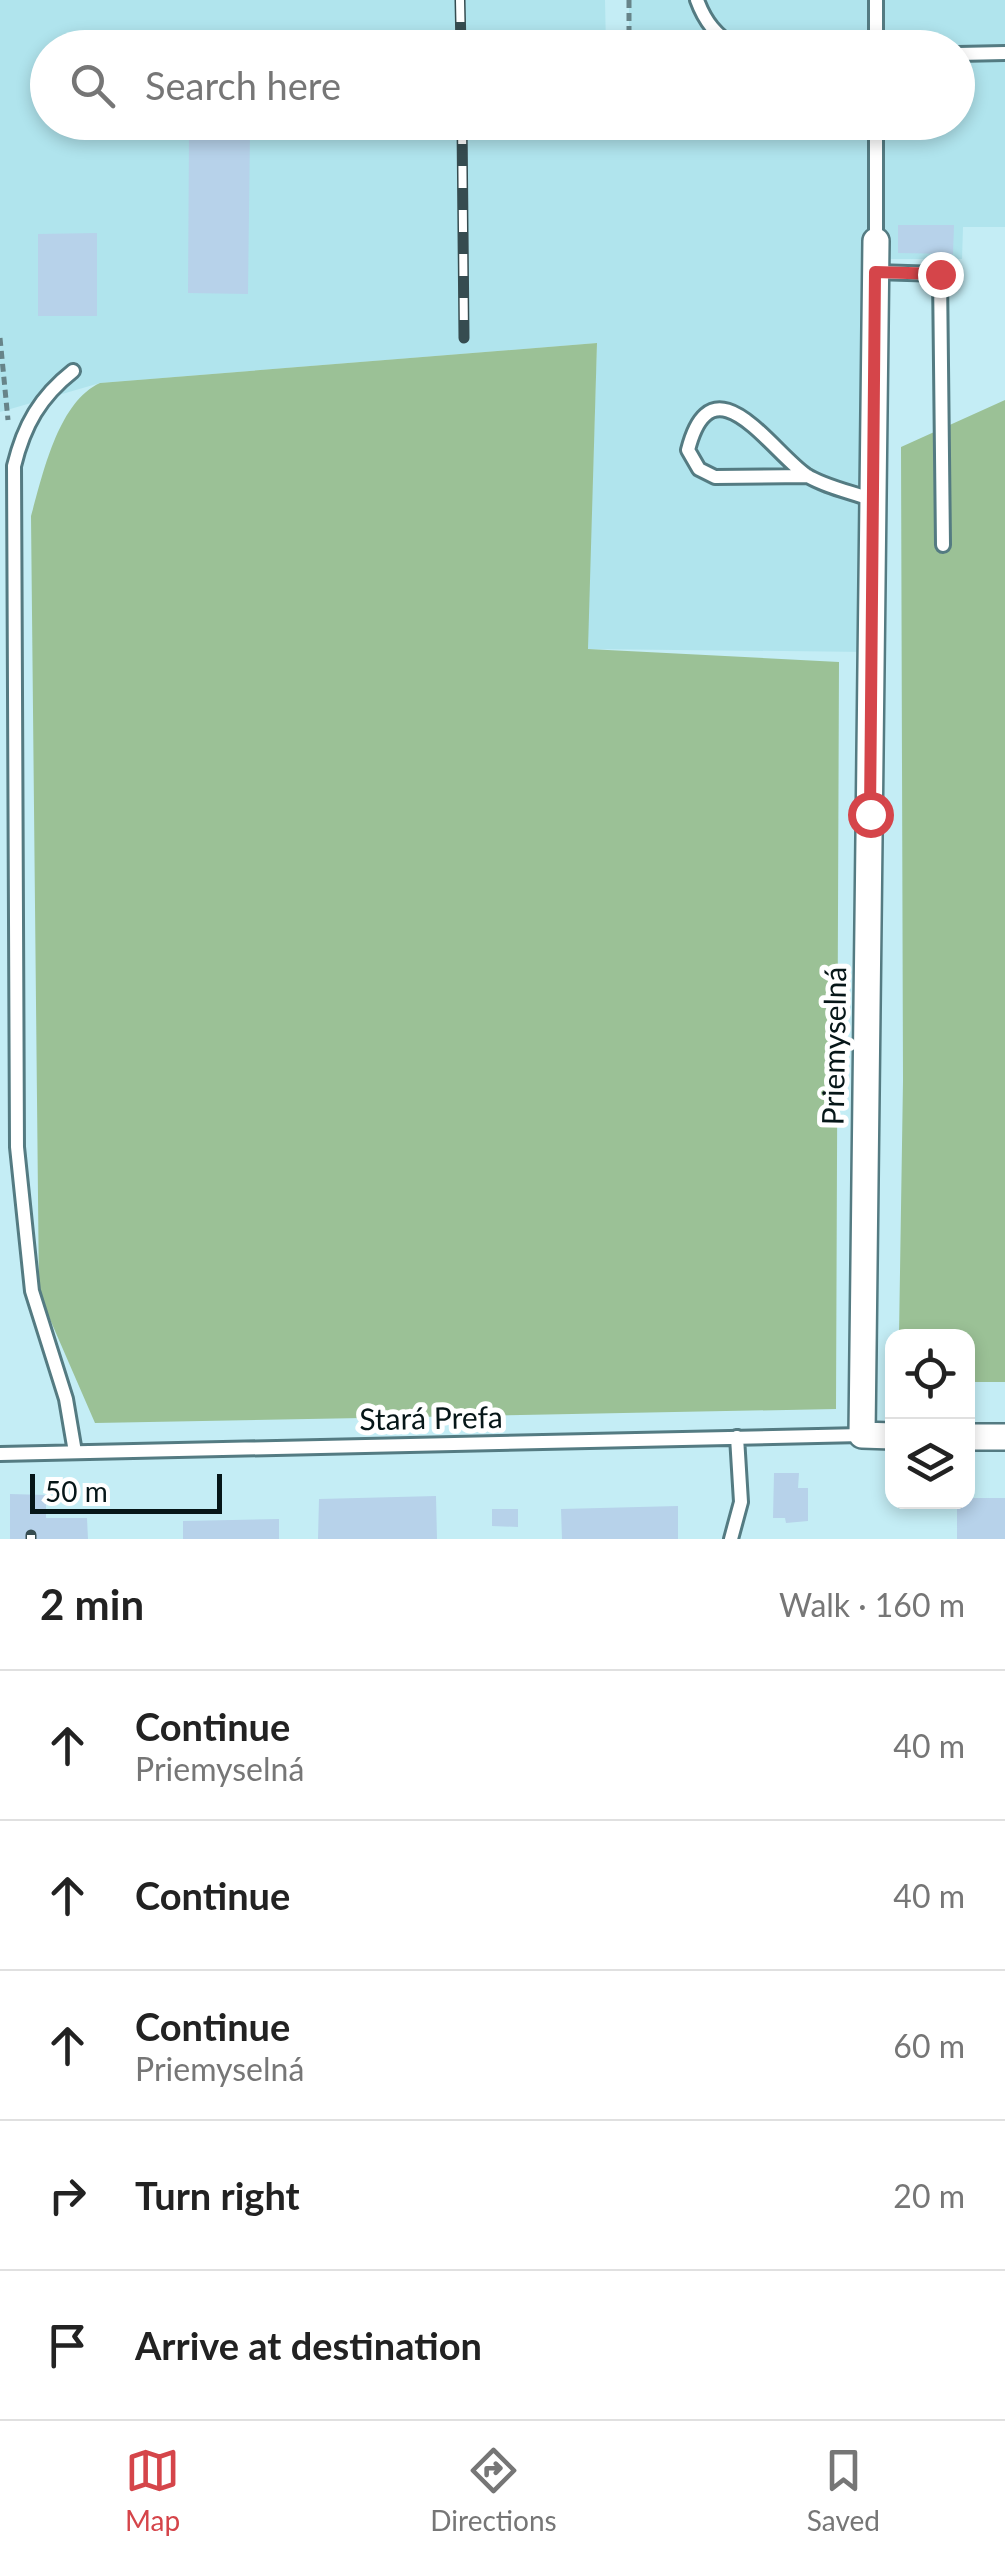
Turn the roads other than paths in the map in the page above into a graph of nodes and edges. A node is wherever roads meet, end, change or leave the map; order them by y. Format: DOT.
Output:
graph roads {
  1 [pos="697,0"];
  2 [pos="876,0"];
  3 [pos="714,30"];
  4 [pos="876,30"];
  5 [pos="975,54"];
  6 [pos="1005,54"];
  7 [pos="876,140"];
  8 [pos="876,241"];
  9 [pos="875,272"];
  10 [pos="73,371"];
  11 [pos="808,476"];
  12 [pos="873,500"];
  13 [pos="943,545"];
  14 [pos="862,1435"];
  15 [pos="885,1436"];
  16 [pos="975,1436"];
  17 [pos="737,1437"];
  18 [pos="1005,1437"];
  19 [pos="75,1452"];
  20 [pos="0,1454"];
  21 [pos="731,1539"];
  1 -- 3 [label="lane"];
  2 -- 4 [label="lane"];
  5 -- 6 [label="lane"];
  7 -- 8 [label="lane"];
  8 -- 9 [label="street"];
  9 -- 12 [label="street"];
  9 -- 13 [label="lane"];
  10 -- 19 [label="lane"];
  11 -- 11 [label="lane"];
  11 -- 12 [label="lane"];
  12 -- 14 [label="street, Priemyselná"];
  14 -- 15 [label="street"];
  14 -- 17 [label="lane, Stará Prefa"];
  16 -- 18 [label="street"];
  17 -- 19 [label="lane, Stará Prefa"];
  17 -- 21 [label="lane"];
  19 -- 20 [label="lane, Stará Prefa"];
}
